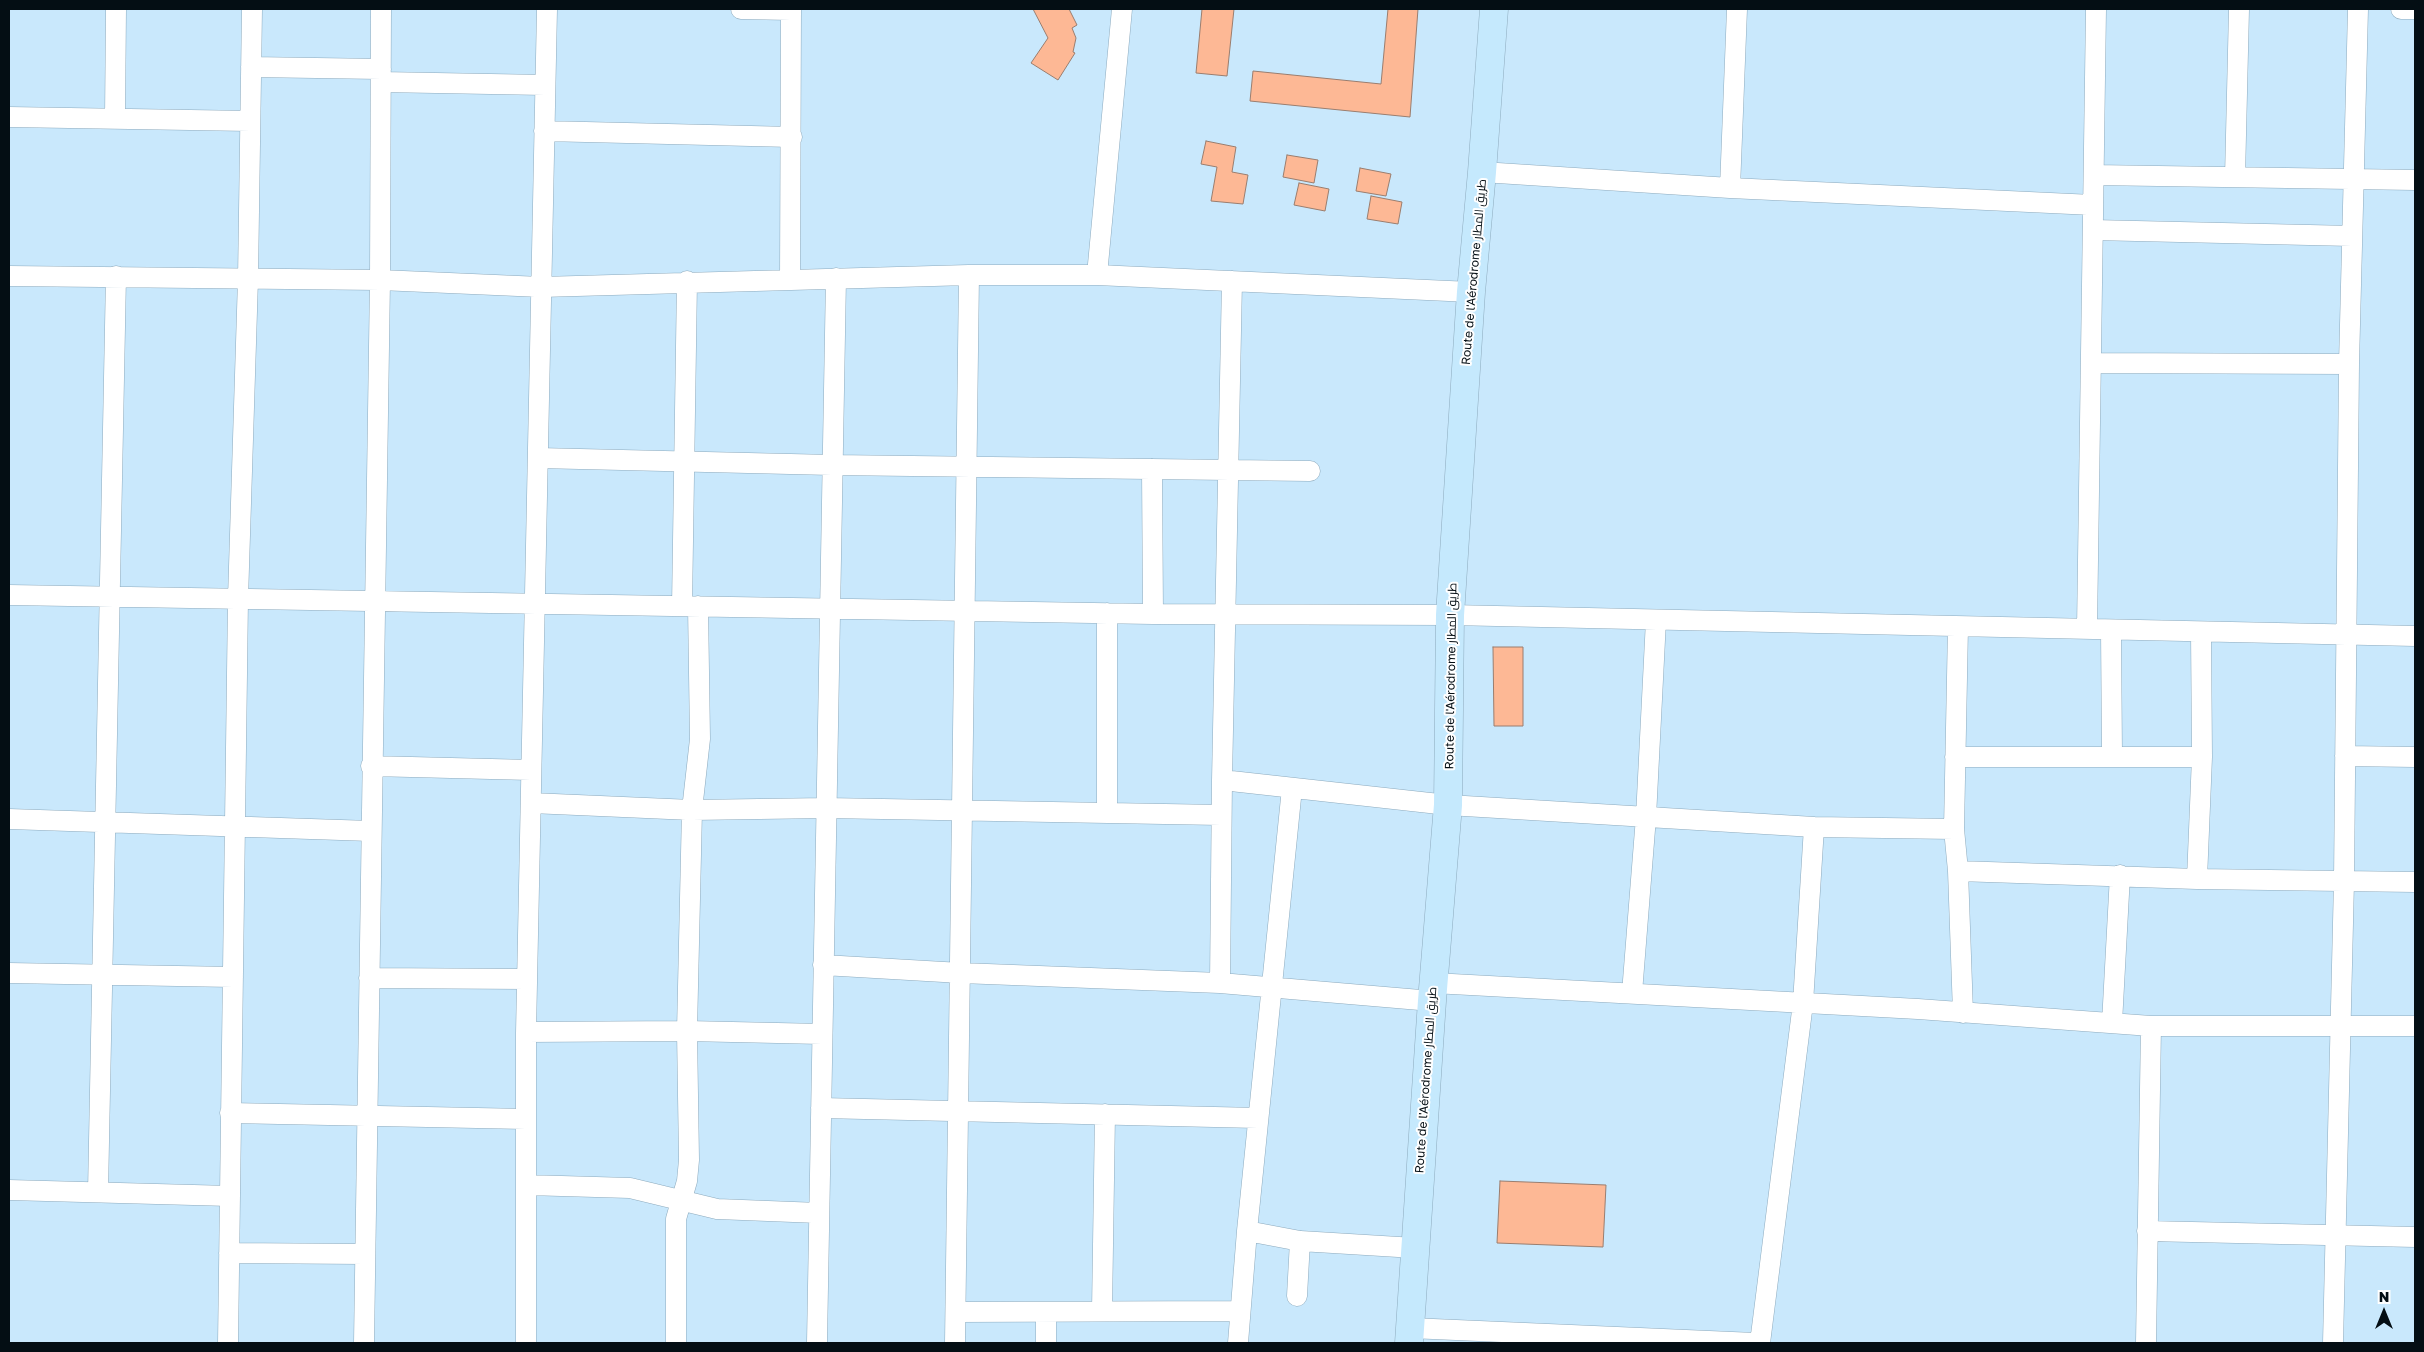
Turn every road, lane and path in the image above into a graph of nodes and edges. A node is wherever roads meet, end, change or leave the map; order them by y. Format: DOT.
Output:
graph roads {
  1 [pos="116,9"];
  2 [pos="252,9"];
  3 [pos="381,9"];
  4 [pos="546,9"];
  5 [pos="741,9"];
  6 [pos="791,9"];
  7 [pos="1122,9"];
  8 [pos="1494,9"];
  9 [pos="1737,9"];
  10 [pos="2096,9"];
  11 [pos="2239,9"];
  12 [pos="2358,9"];
  13 [pos="2401,9"];
  14 [pos="2415,9"];
  15 [pos="251,67"];
  16 [pos="381,76"];
  17 [pos="545,85"];
  18 [pos="9,117"];
  19 [pos="114,118"];
  20 [pos="250,120"];
  21 [pos="544,131"];
  22 [pos="792,137"];
  23 [pos="1482,172"];
  24 [pos="2094,176"];
  25 [pos="2235,178"];
  26 [pos="2354,179"];
  27 [pos="2415,180"];
  28 [pos="1730,188"];
  29 [pos="2093,205"];
  30 [pos="2093,230"];
  31 [pos="2352,236"];
  32 [pos="969,275"];
  33 [pos="1097,275"];
  34 [pos="9,276"];
  35 [pos="116,276"];
  36 [pos="836,278"];
  37 [pos="248,279"];
  38 [pos="380,280"];
  39 [pos="790,280"];
  40 [pos="687,281"];
  41 [pos="1232,281"];
  42 [pos="541,287"];
  43 [pos="1471,292"];
  44 [pos="2091,363"];
  45 [pos="2349,364"];
  46 [pos="538,458"];
  47 [pos="684,462"];
  48 [pos="832,465"];
  49 [pos="967,467"];
  50 [pos="1152,469"];
  51 [pos="1230,470"];
  52 [pos="1310,471"];
  53 [pos="9,595"];
  54 [pos="109,597"];
  55 [pos="238,599"];
  56 [pos="376,601"];
  57 [pos="535,604"];
  58 [pos="690,606"];
  59 [pos="829,608"];
  60 [pos="964,611"];
  61 [pos="1107,613"];
  62 [pos="1153,614"];
  63 [pos="1225,615"];
  64 [pos="1450,616"];
  65 [pos="1656,620"];
  66 [pos="1958,626"];
  67 [pos="2087,629"];
  68 [pos="2110,630"];
  69 [pos="2201,632"];
  70 [pos="2346,635"];
  71 [pos="2415,636"];
  72 [pos="2112,756"];
  73 [pos="2345,756"];
  74 [pos="2415,756"];
  75 [pos="1955,758"];
  76 [pos="2202,758"];
  77 [pos="371,766"];
  78 [pos="531,770"];
  79 [pos="1222,780"];
  80 [pos="1292,788"];
  81 [pos="531,803"];
  82 [pos="1448,805"];
  83 [pos="826,808"];
  84 [pos="692,810"];
  85 [pos="962,811"];
  86 [pos="1107,813"];
  87 [pos="1221,815"];
  88 [pos="1646,817"];
  89 [pos="9,818"];
  90 [pos="106,822"];
  91 [pos="235,827"];
  92 [pos="1814,827"];
  93 [pos="1954,829"];
  94 [pos="371,831"];
  95 [pos="1958,871"];
  96 [pos="2120,875"];
  97 [pos="2197,879"];
  98 [pos="2344,881"];
  99 [pos="2415,882"];
  100 [pos="823,965"];
  101 [pos="9,973"];
  102 [pos="103,974"];
  103 [pos="961,974"];
  104 [pos="233,978"];
  105 [pos="369,978"];
  106 [pos="527,979"];
  107 [pos="1220,983"];
  108 [pos="1273,987"];
  109 [pos="1432,992"];
  110 [pos="1632,993"];
  111 [pos="1803,1003"];
  112 [pos="1963,1013"];
  113 [pos="2112,1023"];
  114 [pos="2151,1026"];
  115 [pos="2340,1026"];
  116 [pos="2415,1026"];
  117 [pos="687,1031"];
  118 [pos="526,1032"];
  119 [pos="822,1034"];
  120 [pos="821,1108"];
  121 [pos="958,1111"];
  122 [pos="230,1113"];
  123 [pos="1105,1114"];
  124 [pos="366,1116"];
  125 [pos="1258,1118"];
  126 [pos="526,1119"];
  127 [pos="527,1185"];
  128 [pos="9,1190"];
  129 [pos="98,1192"];
  130 [pos="230,1196"];
  131 [pos="680,1201"];
  132 [pos="819,1212"];
  133 [pos="1247,1231"];
  134 [pos="2148,1231"];
  135 [pos="2335,1235"];
  136 [pos="2415,1237"];
  137 [pos="1300,1241"];
  138 [pos="1415,1248"];
  139 [pos="229,1253"];
  140 [pos="365,1254"];
  141 [pos="1297,1296"];
  142 [pos="1102,1311"];
  143 [pos="1240,1311"];
  144 [pos="956,1312"];
  145 [pos="1046,1312"];
  146 [pos="1409,1336"];
  147 [pos="228,1343"];
  148 [pos="364,1343"];
  149 [pos="526,1343"];
  150 [pos="676,1343"];
  151 [pos="816,1343"];
  152 [pos="955,1343"];
  153 [pos="1046,1343"];
  154 [pos="1238,1343"];
  155 [pos="1755,1343"];
  156 [pos="1760,1343"];
  157 [pos="2146,1343"];
  158 [pos="2333,1343"];
  1 -- 19 [label="street"];
  2 -- 15 [label="street"];
  3 -- 16 [label="street"];
  4 -- 17 [label="street"];
  5 -- 6 [label="street"];
  6 -- 22 [label="street"];
  7 -- 33 [label="street"];
  8 -- 23 [label="street, Route de l'Aérodrome طريق المطار"];
  9 -- 28 [label="street"];
  10 -- 24 [label="street"];
  11 -- 25 [label="street"];
  12 -- 26 [label="street"];
  13 -- 14 [label="street"];
  15 -- 16 [label="street"];
  15 -- 20 [label="street"];
  16 -- 17 [label="street"];
  16 -- 38 [label="street"];
  17 -- 21 [label="street"];
  18 -- 19 [label="street"];
  19 -- 20 [label="street"];
  20 -- 37 [label="street"];
  21 -- 22 [label="street"];
  21 -- 42 [label="street"];
  22 -- 39 [label="street"];
  23 -- 28 [label="street"];
  23 -- 43 [label="street, Route de l'Aérodrome طريق المطار"];
  24 -- 25 [label="street"];
  24 -- 29 [label="street"];
  25 -- 26 [label="street"];
  26 -- 27 [label="street"];
  26 -- 31 [label="street"];
  28 -- 29 [label="street"];
  29 -- 30 [label="street"];
  30 -- 31 [label="street"];
  30 -- 44 [label="street"];
  31 -- 45 [label="street"];
  32 -- 33 [label="street"];
  32 -- 36 [label="street"];
  32 -- 49 [label="street"];
  33 -- 41 [label="street"];
  34 -- 35 [label="street"];
  35 -- 37 [label="street"];
  35 -- 54 [label="street"];
  36 -- 39 [label="street"];
  36 -- 48 [label="street"];
  37 -- 38 [label="street"];
  37 -- 55 [label="street"];
  38 -- 42 [label="street"];
  38 -- 56 [label="street"];
  39 -- 40 [label="street"];
  40 -- 42 [label="street"];
  40 -- 47 [label="street"];
  41 -- 43 [label="street"];
  41 -- 51 [label="street"];
  42 -- 46 [label="street"];
  43 -- 64 [label="street, Route de l'Aérodrome طريق المطار"];
  44 -- 45 [label="street"];
  44 -- 67 [label="street"];
  45 -- 70 [label="street"];
  46 -- 47 [label="street"];
  46 -- 57 [label="street"];
  47 -- 48 [label="street"];
  47 -- 58 [label="street"];
  48 -- 49 [label="street"];
  48 -- 59 [label="street"];
  49 -- 50 [label="street"];
  49 -- 60 [label="street"];
  50 -- 51 [label="street"];
  50 -- 62 [label="street"];
  51 -- 52 [label="street"];
  51 -- 63 [label="street"];
  53 -- 54 [label="street"];
  54 -- 55 [label="street"];
  54 -- 90 [label="street"];
  55 -- 56 [label="street"];
  55 -- 91 [label="street"];
  56 -- 57 [label="street"];
  56 -- 77 [label="street"];
  57 -- 58 [label="street"];
  57 -- 78 [label="street"];
  58 -- 59 [label="street"];
  58 -- 84 [label="street"];
  59 -- 60 [label="street"];
  59 -- 83 [label="street"];
  60 -- 61 [label="street"];
  60 -- 85 [label="street"];
  61 -- 62 [label="street"];
  61 -- 86 [label="street"];
  62 -- 63 [label="street"];
  63 -- 64 [label="street"];
  63 -- 79 [label="street"];
  64 -- 65 [label="street"];
  64 -- 82 [label="street, Route de l'Aérodrome طريق المطار"];
  65 -- 66 [label="street"];
  65 -- 88 [label="street"];
  66 -- 67 [label="street"];
  66 -- 75 [label="street"];
  67 -- 68 [label="street"];
  68 -- 69 [label="street"];
  68 -- 72 [label="street"];
  69 -- 70 [label="street"];
  69 -- 76 [label="street"];
  70 -- 71 [label="street"];
  70 -- 73 [label="street"];
  72 -- 75 [label="street"];
  72 -- 76 [label="street"];
  73 -- 74 [label="street"];
  73 -- 98 [label="street"];
  75 -- 93 [label="street"];
  76 -- 97 [label="street"];
  77 -- 78 [label="street"];
  77 -- 94 [label="street"];
  78 -- 81 [label="street"];
  79 -- 80 [label="street"];
  79 -- 87 [label="street"];
  80 -- 82 [label="street"];
  80 -- 108 [label="street"];
  81 -- 84 [label="street"];
  81 -- 106 [label="street"];
  82 -- 88 [label="street"];
  82 -- 109 [label="street, Route de l'Aérodrome طريق المطار"];
  83 -- 84 [label="street"];
  83 -- 85 [label="street"];
  83 -- 100 [label="street"];
  84 -- 117 [label="street"];
  85 -- 86 [label="street"];
  85 -- 103 [label="street"];
  86 -- 87 [label="street"];
  87 -- 107 [label="street"];
  88 -- 92 [label="street"];
  88 -- 110 [label="street"];
  89 -- 90 [label="street"];
  90 -- 91 [label="street"];
  90 -- 102 [label="street"];
  91 -- 94 [label="street"];
  91 -- 104 [label="street"];
  92 -- 93 [label="street"];
  92 -- 111 [label="street"];
  93 -- 95 [label="street"];
  94 -- 105 [label="street"];
  95 -- 96 [label="street"];
  95 -- 112 [label="street"];
  96 -- 97 [label="street"];
  96 -- 113 [label="street"];
  97 -- 98 [label="street"];
  98 -- 99 [label="street"];
  98 -- 115 [label="street"];
  100 -- 103 [label="street"];
  100 -- 119 [label="street"];
  101 -- 102 [label="street"];
  102 -- 104 [label="street"];
  102 -- 129 [label="street"];
  103 -- 107 [label="street"];
  103 -- 121 [label="street"];
  104 -- 122 [label="street"];
  105 -- 106 [label="street"];
  105 -- 124 [label="street"];
  106 -- 118 [label="street"];
  107 -- 108 [label="street"];
  108 -- 109 [label="street"];
  108 -- 125 [label="street"];
  109 -- 110 [label="street"];
  109 -- 138 [label="street, Route de l'Aérodrome طريق المطار"];
  110 -- 111 [label="street"];
  111 -- 112 [label="street"];
  111 -- 156 [label="street"];
  112 -- 113 [label="street"];
  113 -- 114 [label="street"];
  114 -- 115 [label="street"];
  114 -- 134 [label="street"];
  115 -- 116 [label="street"];
  115 -- 135 [label="street"];
  117 -- 118 [label="street"];
  117 -- 119 [label="street"];
  117 -- 131 [label="street"];
  118 -- 126 [label="street"];
  119 -- 120 [label="street"];
  120 -- 121 [label="street"];
  120 -- 132 [label="street"];
  121 -- 123 [label="street"];
  121 -- 144 [label="street"];
  122 -- 124 [label="street"];
  122 -- 130 [label="street"];
  123 -- 125 [label="street"];
  123 -- 142 [label="street"];
  124 -- 126 [label="street"];
  124 -- 140 [label="street"];
  125 -- 133 [label="street"];
  126 -- 127 [label="street"];
  127 -- 131 [label="street"];
  127 -- 149 [label="street"];
  128 -- 129 [label="street"];
  129 -- 130 [label="street"];
  130 -- 139 [label="street"];
  131 -- 132 [label="street"];
  131 -- 150 [label="street"];
  132 -- 151 [label="street"];
  133 -- 137 [label="street"];
  133 -- 143 [label="street"];
  134 -- 135 [label="street"];
  134 -- 157 [label="street"];
  135 -- 136 [label="street"];
  135 -- 158 [label="street"];
  137 -- 138 [label="street"];
  137 -- 141 [label="street"];
  138 -- 146 [label="street, Route de l'Aérodrome طريق المطار"];
  139 -- 140 [label="street"];
  139 -- 147 [label="street"];
  140 -- 148 [label="street"];
  142 -- 143 [label="street"];
  142 -- 145 [label="street"];
  143 -- 154 [label="street"];
  144 -- 145 [label="street"];
  144 -- 152 [label="street"];
  145 -- 153 [label="street"];
  146 -- 155 [label="street"];
}
